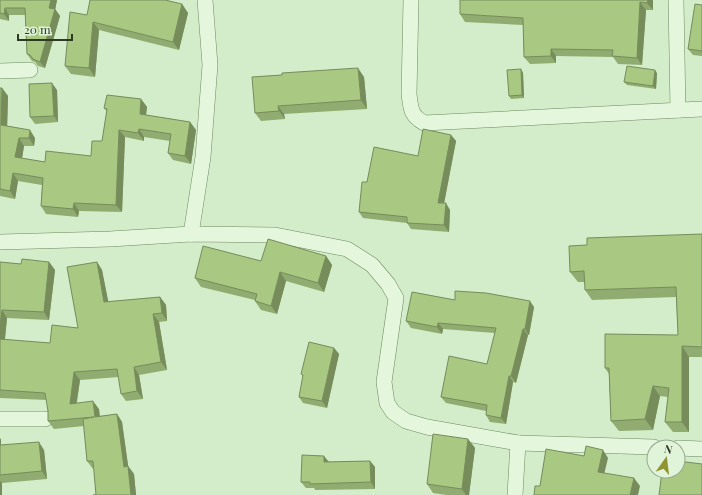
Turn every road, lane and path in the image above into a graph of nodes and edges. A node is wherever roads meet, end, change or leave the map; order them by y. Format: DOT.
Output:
graph roads {
  1 [pos="205,0"];
  2 [pos="411,0"];
  3 [pos="676,0"];
  4 [pos="30,70"];
  5 [pos="0,71"];
  6 [pos="702,109"];
  7 [pos="678,110"];
  8 [pos="190,234"];
  9 [pos="0,242"];
  10 [pos="0,419"];
  11 [pos="45,419"];
  12 [pos="518,443"];
  13 [pos="646,447"];
  14 [pos="686,448"];
  15 [pos="702,449"];
  16 [pos="515,495"];
  1 -- 8 [label="street"];
  2 -- 7 [label="street"];
  3 -- 7 [label="street"];
  4 -- 5 [label="street"];
  6 -- 7 [label="street"];
  8 -- 9 [label="street"];
  8 -- 12 [label="street"];
  10 -- 11 [label="street"];
  12 -- 13 [label="street"];
  12 -- 16 [label="street"];
  14 -- 15 [label="street"];
}
